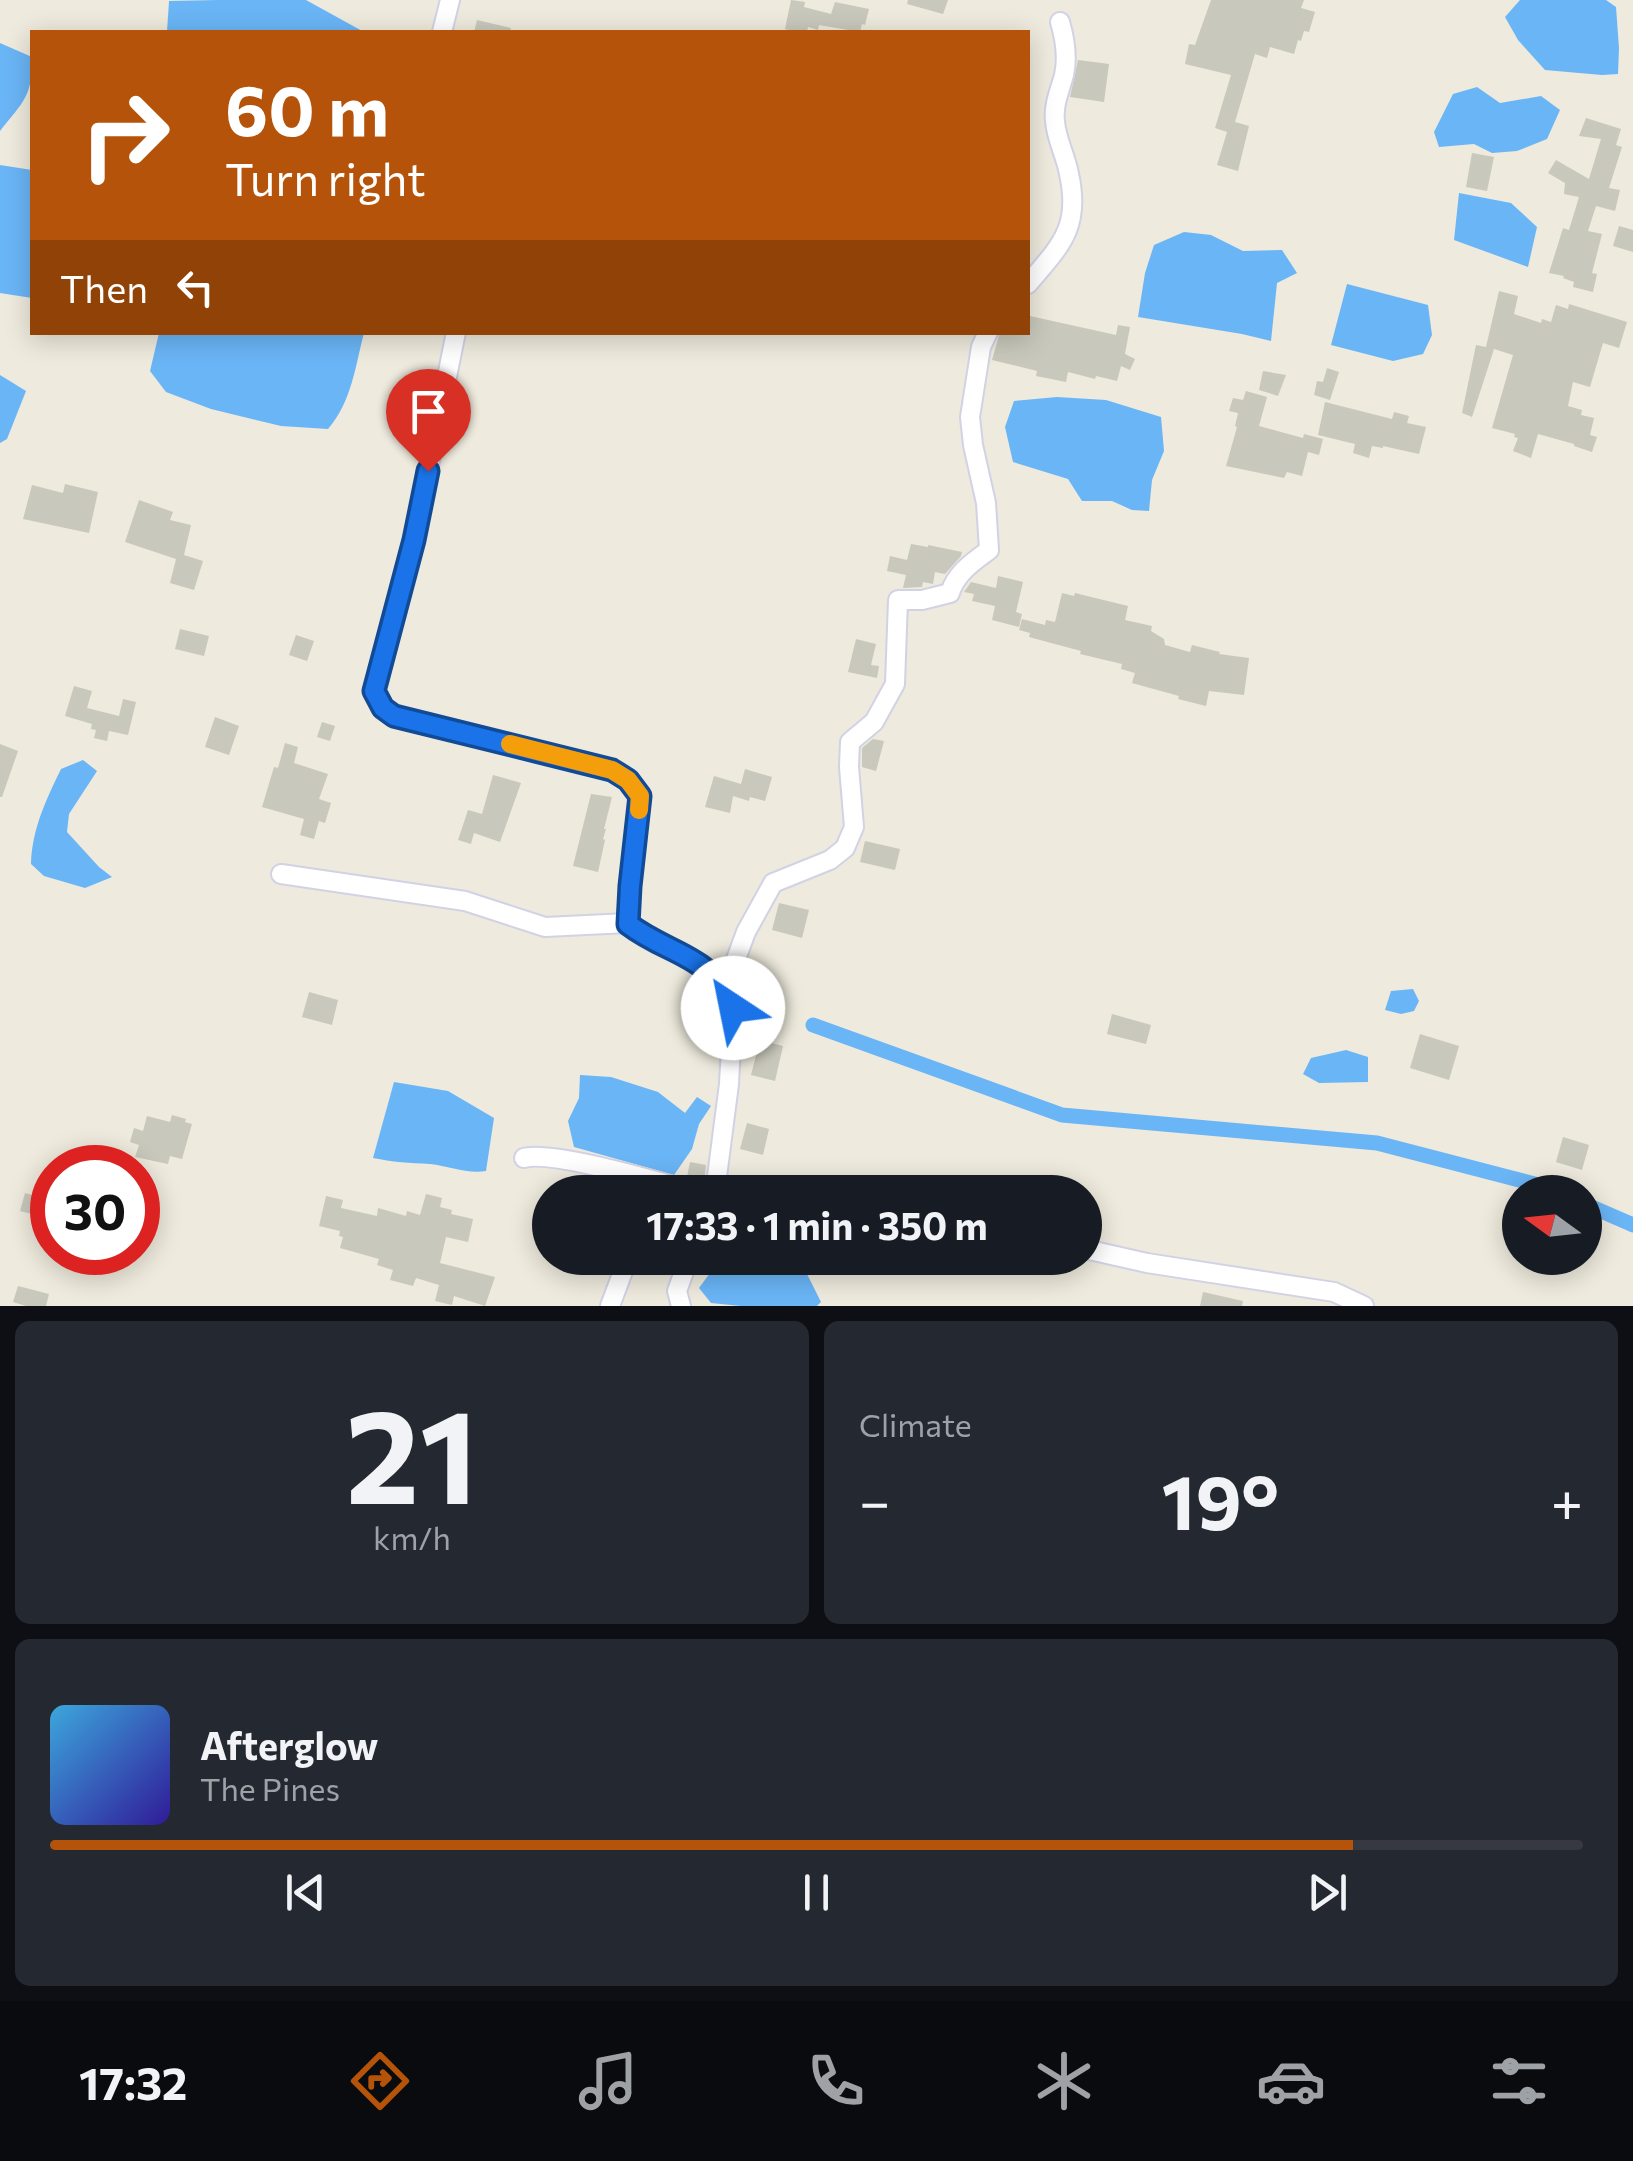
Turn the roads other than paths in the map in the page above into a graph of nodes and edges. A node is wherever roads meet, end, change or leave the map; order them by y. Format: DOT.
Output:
graph roads {
  1 [pos="450,0"];
  2 [pos="1060,22"];
  3 [pos="442,30"];
  4 [pos="1030,282"];
  5 [pos="455,335"];
  6 [pos="986,335"];
  7 [pos="281,874"];
  8 [pos="628,924"];
  9 [pos="725,990"];
  10 [pos="524,1158"];
  11 [pos="616,1175"];
  12 [pos="718,1175"];
  13 [pos="1102,1253"];
  14 [pos="622,1275"];
  15 [pos="682,1275"];
  16 [pos="610,1306"];
  17 [pos="681,1306"];
  18 [pos="1364,1306"];
  1 -- 3 [label="street"];
  2 -- 4 [label="street"];
  5 -- 8 [label="street"];
  6 -- 9 [label="street"];
  7 -- 8 [label="street"];
  8 -- 9 [label="street"];
  9 -- 12 [label="street"];
  10 -- 11 [label="street"];
  13 -- 18 [label="street"];
  14 -- 16 [label="street"];
  15 -- 17 [label="street"];
}
